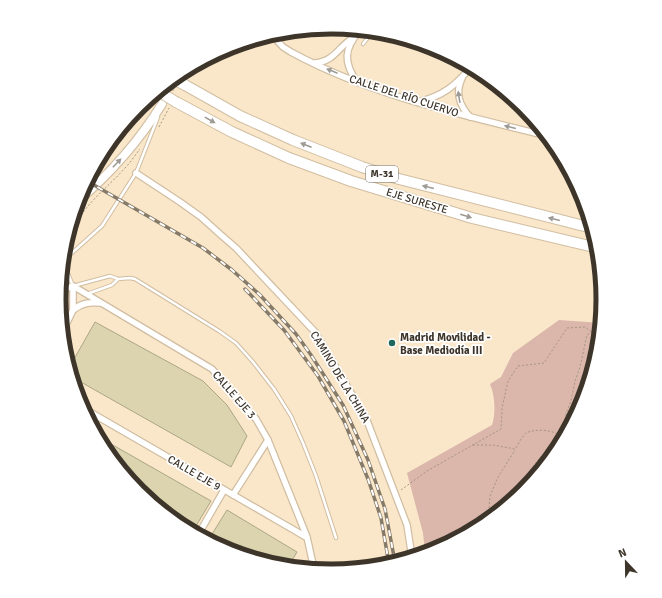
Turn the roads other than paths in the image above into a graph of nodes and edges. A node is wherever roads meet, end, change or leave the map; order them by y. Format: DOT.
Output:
graph roads {
  1 [pos="355,35"];
  2 [pos="369,36"];
  3 [pos="353,38"];
  4 [pos="277,39"];
  5 [pos="363,44"];
  6 [pos="313,63"];
  7 [pos="467,72"];
  8 [pos="463,76"];
  9 [pos="179,82"];
  10 [pos="357,82"];
  11 [pos="163,94"];
  12 [pos="416,102"];
  13 [pos="162,104"];
  14 [pos="470,117"];
  15 [pos="535,130"];
  16 [pos="528,132"];
  17 [pos="538,134"];
  18 [pos="136,173"];
  19 [pos="90,191"];
  20 [pos="88,194"];
  21 [pos="586,226"];
  22 [pos="591,246"];
  23 [pos="70,255"];
  24 [pos="68,272"];
  25 [pos="118,279"];
  26 [pos="73,286"];
  27 [pos="67,288"];
  28 [pos="86,294"];
  29 [pos="102,303"];
  30 [pos="73,310"];
  31 [pos="67,322"];
  32 [pos="92,413"];
  33 [pos="268,440"];
  34 [pos="224,490"];
  35 [pos="233,495"];
  36 [pos="201,530"];
  37 [pos="306,537"];
  38 [pos="336,538"];
  39 [pos="411,552"];
  40 [pos="312,563"];
  1 -- 3 [label="street"];
  2 -- 5 [label="lane"];
  3 -- 6 [label="street"];
  3 -- 10 [label="street"];
  4 -- 6 [label="street, CALLE DEL RÍO CUERVO"];
  10 -- 6 [label="street, CALLE DEL RÍO CUERVO, one-way"];
  7 -- 8 [label="street"];
  8 -- 12 [label="street"];
  14 -- 8 [label="street, one-way"];
  21 -- 9 [label="highway, EJE SURESTE / M-31, one-way, bridge"];
  10 -- 12 [label="street, CALLE DEL RÍO CUERVO"];
  11 -- 22 [label="highway, EJE SURESTE / M-31, one-way, bridge"];
  12 -- 14 [label="street, CALLE DEL RÍO CUERVO"];
  13 -- 18 [label="lane"];
  19 -- 13 [label="main road, one-way"];
  16 -- 14 [label="street, CALLE DEL RÍO CUERVO, one-way"];
  15 -- 16 [label="street"];
  16 -- 17 [label="street, CALLE DEL RÍO CUERVO"];
  18 -- 23 [label="lane"];
  18 -- 39 [label="street, CAMINO DE LA CHINA"];
  19 -- 20 [label="lane"];
  24 -- 26 [label="lane"];
  25 -- 26 [label="lane"];
  25 -- 28 [label="lane"];
  25 -- 38 [label="lane"];
  26 -- 27 [label="street"];
  26 -- 28 [label="street, CALLE EJE 3"];
  26 -- 30 [label="street"];
  28 -- 29 [label="street, CALLE EJE 3"];
  29 -- 30 [label="street"];
  29 -- 33 [label="street, CALLE EJE 3"];
  30 -- 31 [label="street"];
  32 -- 34 [label="street, CALLE EJE 9"];
  33 -- 35 [label="street"];
  33 -- 37 [label="street, CALLE EJE 3"];
  34 -- 35 [label="street, CALLE EJE 9"];
  34 -- 36 [label="street"];
  35 -- 37 [label="street, CALLE EJE 9"];
  37 -- 40 [label="street, CALLE EJE 3"];
}
